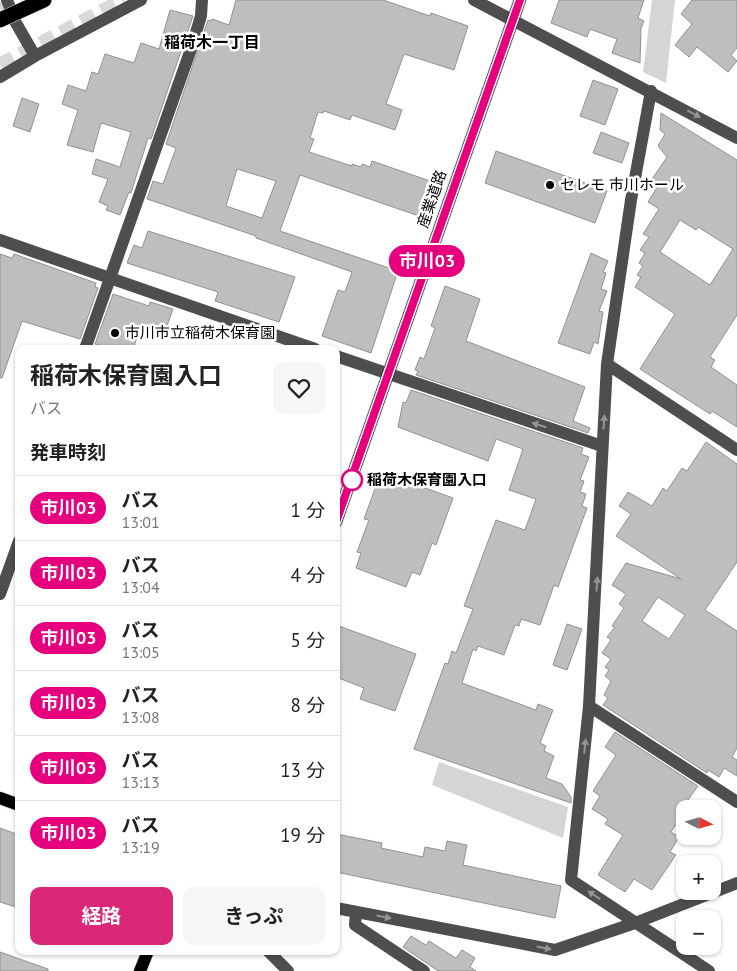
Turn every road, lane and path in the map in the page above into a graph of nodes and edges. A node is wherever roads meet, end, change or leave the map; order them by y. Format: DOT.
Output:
graph roads {
  1 [pos="7,0"];
  2 [pos="44,0"];
  3 [pos="141,0"];
  4 [pos="202,0"];
  5 [pos="474,0"];
  6 [pos="520,0"];
  7 [pos="0,20"];
  8 [pos="512,21"];
  9 [pos="35,56"];
  10 [pos="0,78"];
  11 [pos="651,91"];
  12 [pos="737,138"];
  13 [pos="0,240"];
  14 [pos="110,278"];
  15 [pos="86,345"];
  16 [pos="303,345"];
  17 [pos="340,357"];
  18 [pos="607,364"];
  19 [pos="388,375"];
  20 [pos="602,446"];
  21 [pos="737,450"];
  22 [pos="340,511"];
  23 [pos="15,552"];
  24 [pos="0,594"];
  25 [pos="589,706"];
  26 [pos="0,798"];
  27 [pos="737,802"];
  28 [pos="15,803"];
  29 [pos="737,883"];
  30 [pos="340,909"];
  31 [pos="356,912"];
  32 [pos="635,922"];
  33 [pos="146,955"];
  34 [pos="272,955"];
  35 [pos="140,971"];
  36 [pos="288,971"];
  37 [pos="424,971"];
  38 [pos="710,971"];
  1 -- 9 [label="street"];
  2 -- 7 [label="highway, bridge"];
  3 -- 9 [label="street"];
  4 -- 14 [label="street"];
  5 -- 8 [label="street"];
  6 -- 8 [label="main road, 産業道路"];
  8 -- 11 [label="street"];
  8 -- 19 [label="main road, 産業道路"];
  9 -- 10 [label="street"];
  11 -- 12 [label="street, one-way"];
  11 -- 18 [label="street"];
  13 -- 14 [label="street"];
  14 -- 15 [label="street"];
  14 -- 16 [label="street"];
  17 -- 19 [label="street"];
  20 -- 18 [label="street, one-way"];
  18 -- 21 [label="street"];
  20 -- 19 [label="street, one-way"];
  19 -- 22 [label="main road, 産業道路"];
  25 -- 20 [label="street, one-way"];
  23 -- 24 [label="street"];
  25 -- 27 [label="street"];
  32 -- 25 [label="street, one-way"];
  26 -- 28 [label="main road"];
  29 -- 32 [label="street"];
  30 -- 31 [label="street"];
  31 -- 32 [label="street, one-way"];
  31 -- 37 [label="street"];
  32 -- 38 [label="street"];
  33 -- 35 [label="main road"];
  34 -- 36 [label="street"];
}
